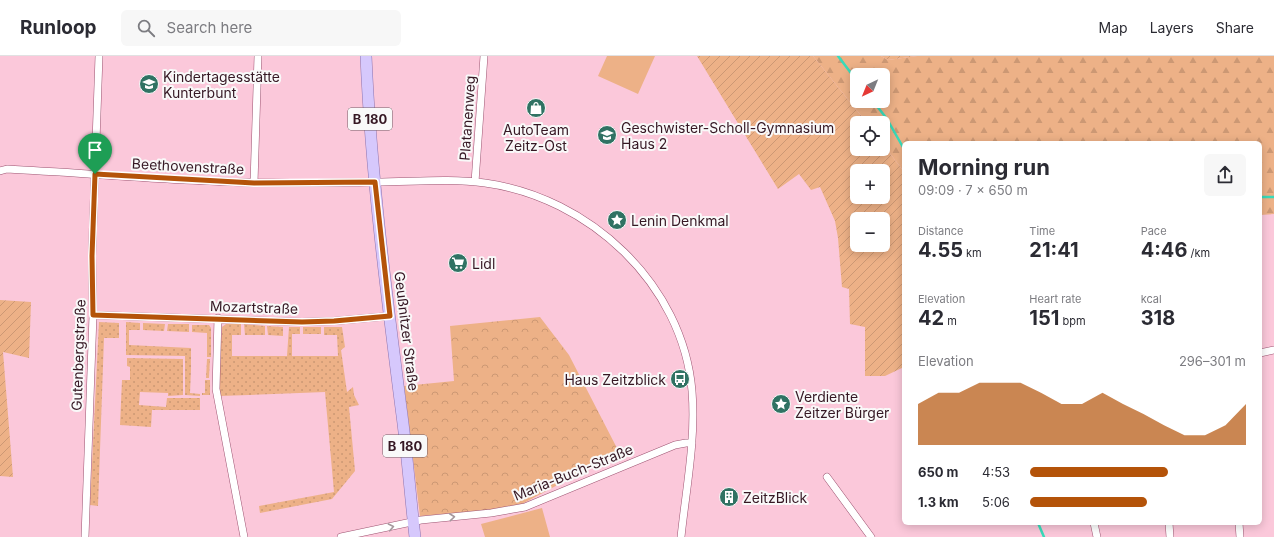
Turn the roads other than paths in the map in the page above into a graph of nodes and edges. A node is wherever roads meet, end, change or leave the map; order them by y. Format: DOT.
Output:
graph roads {
  1 [pos="99,56"];
  2 [pos="258,56"];
  3 [pos="366,56"];
  4 [pos="484,56"];
  5 [pos="0,171"];
  6 [pos="95,174"];
  7 [pos="375,182"];
  8 [pos="475,182"];
  9 [pos="254,183"];
  10 [pos="93,315"];
  11 [pos="390,316"];
  12 [pos="218,318"];
  13 [pos="1274,350"];
  14 [pos="1262,353"];
  15 [pos="692,443"];
  16 [pos="827,477"];
  17 [pos="413,522"];
  18 [pos="1094,525"];
  19 [pos="1169,525"];
  20 [pos="1239,525"];
  21 [pos="85,537"];
  22 [pos="244,537"];
  23 [pos="341,537"];
  24 [pos="415,537"];
  25 [pos="681,537"];
  26 [pos="871,537"];
  27 [pos="1097,537"];
  28 [pos="1170,537"];
  29 [pos="1240,537"];
  1 -- 6 [label="street, Gutenbergstraße"];
  2 -- 9 [label="street"];
  3 -- 7 [label="main road, Geußnitzer Straße / B 180"];
  4 -- 8 [label="street, Platanenweg"];
  5 -- 6 [label="street, Beethovenstraße"];
  6 -- 9 [label="street, Beethovenstraße"];
  6 -- 10 [label="street, Gutenbergstraße"];
  7 -- 8 [label="street, Beethovenstraße"];
  7 -- 9 [label="street, Beethovenstraße"];
  7 -- 11 [label="main road, Geußnitzer Straße / B 180"];
  8 -- 15 [label="street, Beethovenstraße"];
  10 -- 12 [label="street, Mozartstraße"];
  10 -- 21 [label="street, Gutenbergstraße"];
  11 -- 12 [label="street, Mozartstraße"];
  11 -- 17 [label="main road, Geußnitzer Straße / B 180"];
  12 -- 22 [label="street"];
  13 -- 14 [label="street"];
  17 -- 15 [label="street, Maria-Buch-Straße, one-way"];
  15 -- 25 [label="street, Beethovenstraße"];
  16 -- 26 [label="street"];
  23 -- 17 [label="street, Maria-Buch-Straße, one-way"];
  17 -- 24 [label="main road, Geußnitzer Straße / B 180"];
  18 -- 27 [label="street"];
  19 -- 28 [label="street"];
  20 -- 29 [label="street"];
}
